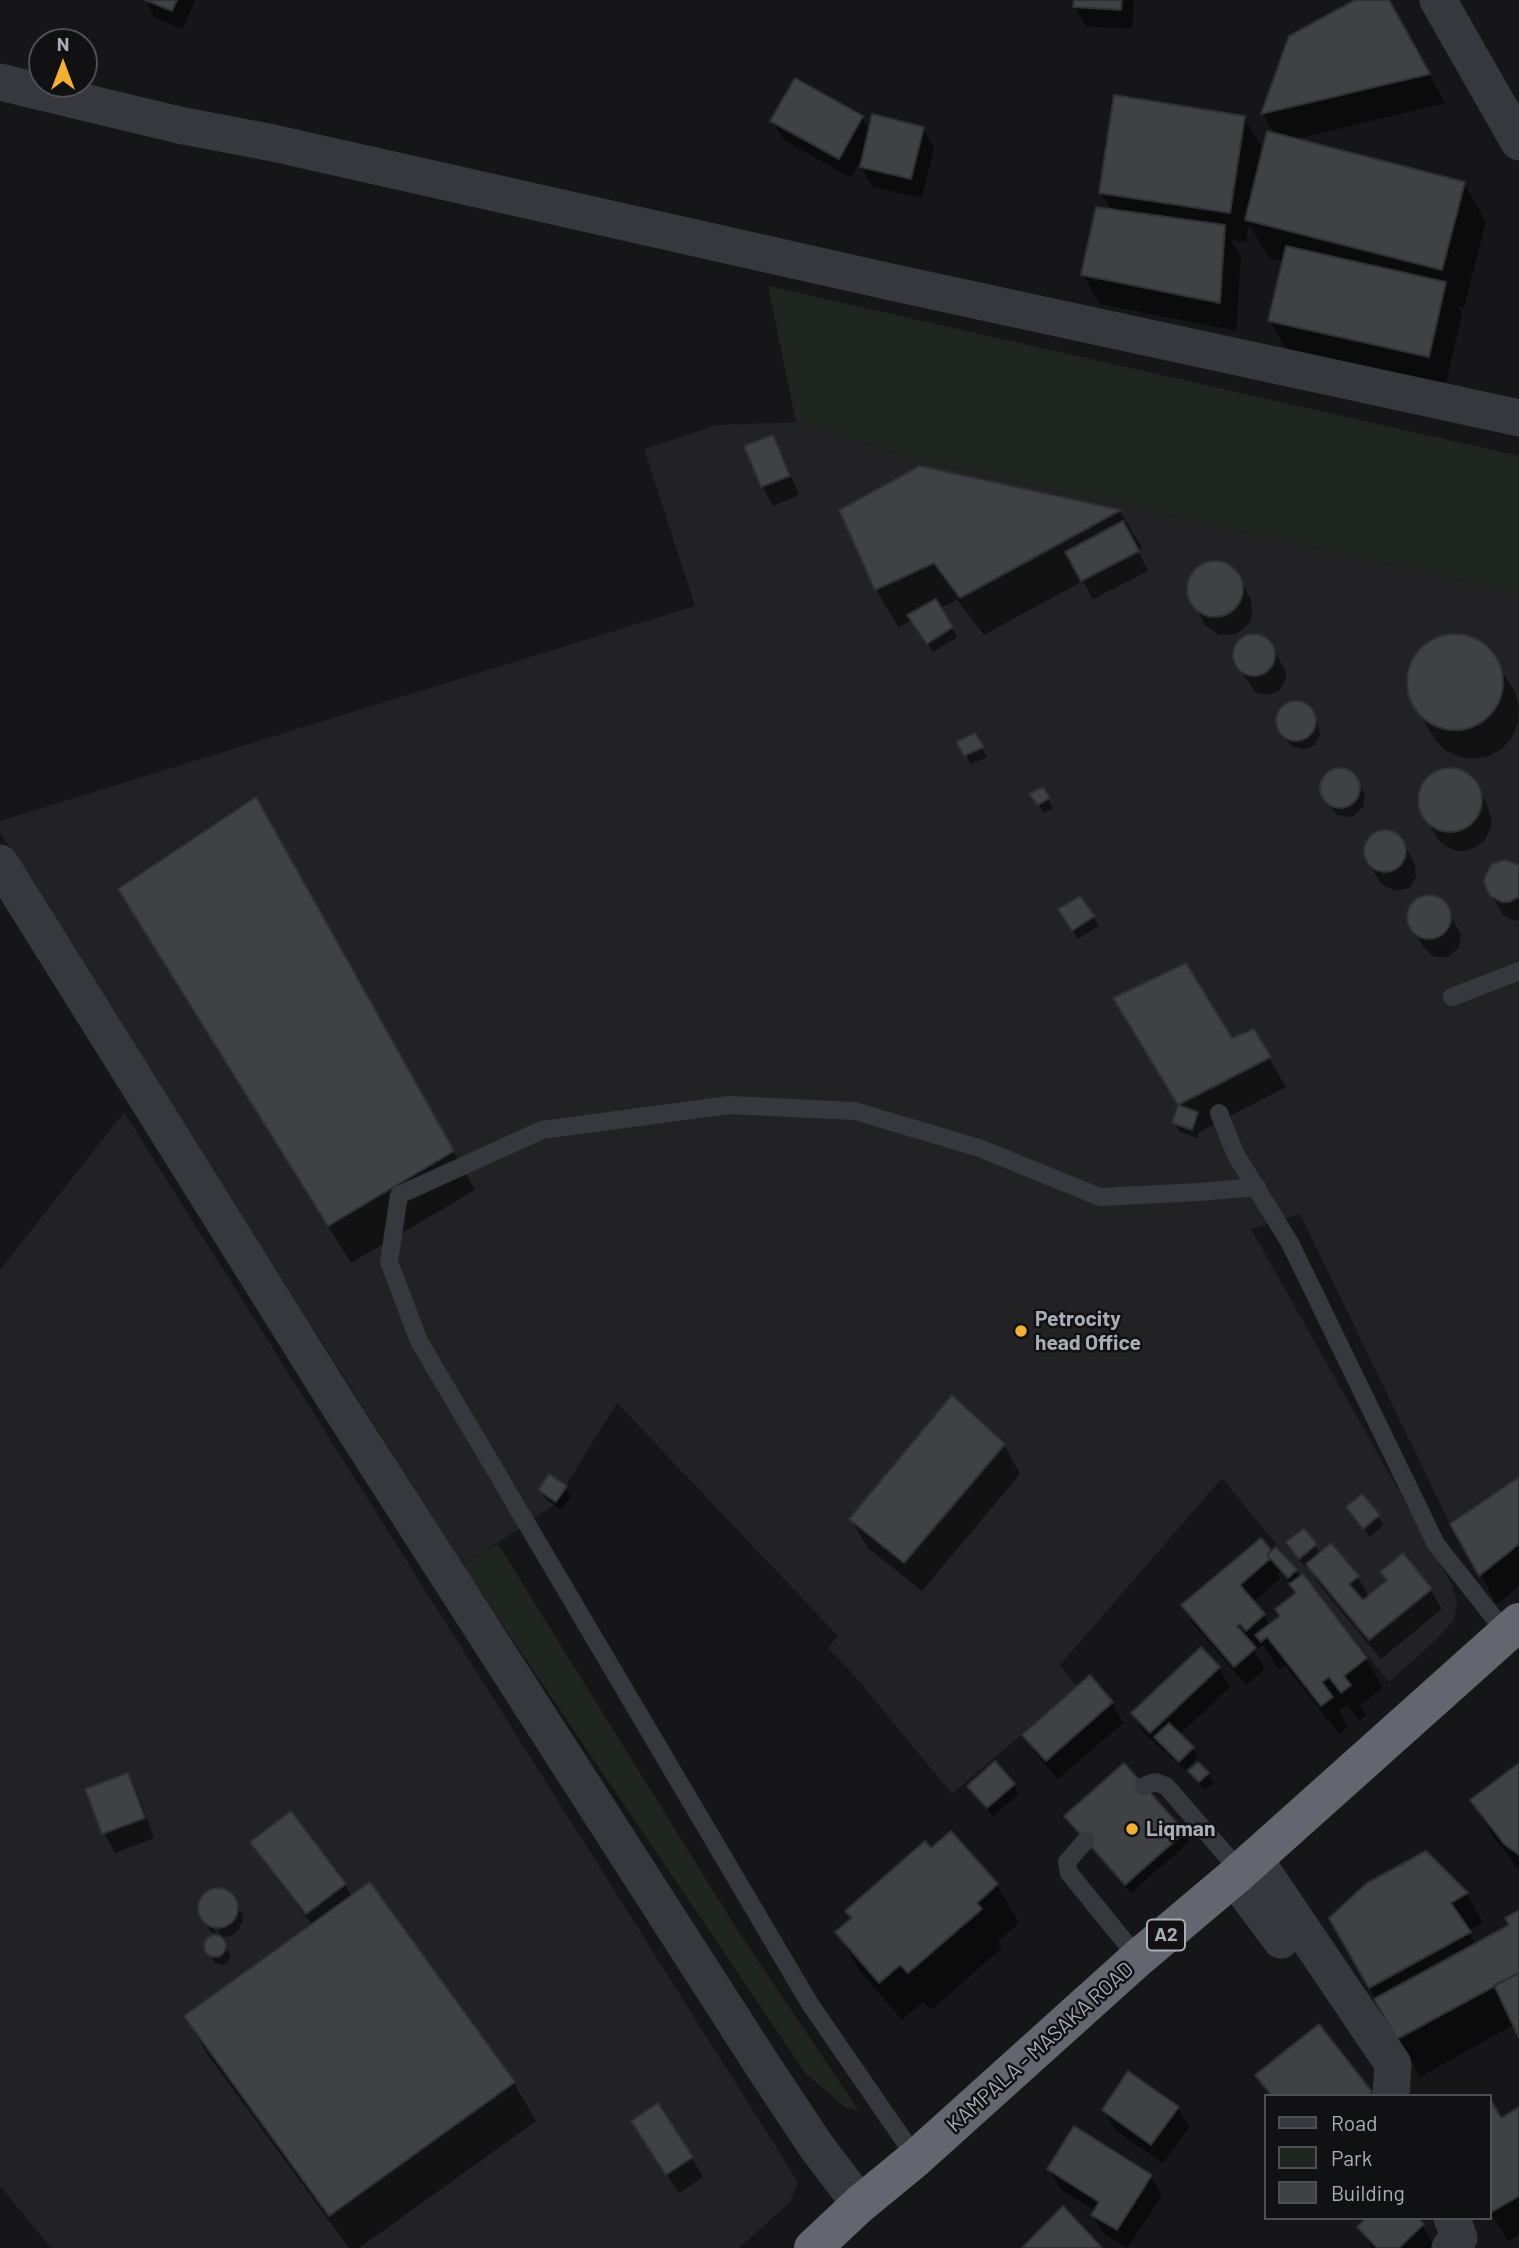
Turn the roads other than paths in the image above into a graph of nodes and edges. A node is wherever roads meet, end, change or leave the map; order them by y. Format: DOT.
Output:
graph roads {
  1 [pos="1438,0"];
  2 [pos="0,82"];
  3 [pos="1519,142"];
  4 [pos="1519,418"];
  5 [pos="0,863"];
  6 [pos="1519,971"];
  7 [pos="1452,997"];
  8 [pos="1219,1113"];
  9 [pos="1257,1186"];
  10 [pos="1513,1628"];
  11 [pos="1144,1786"];
  12 [pos="1086,1840"];
  13 [pos="1243,1869"];
  14 [pos="1138,1958"];
  15 [pos="1382,2094"];
  16 [pos="1391,2094"];
  17 [pos="916,2158"];
  18 [pos="860,2204"];
  19 [pos="1453,2220"];
  20 [pos="1472,2220"];
  21 [pos="813,2248"];
  22 [pos="1450,2248"];
  23 [pos="1465,2248"];
  1 -- 3 [label="street"];
  2 -- 4 [label="street"];
  5 -- 18 [label="street"];
  6 -- 7 [label="lane"];
  8 -- 9 [label="lane"];
  9 -- 10 [label="lane"];
  9 -- 17 [label="lane"];
  10 -- 13 [label="highway, KAMPALA - MASAKA ROAD / A2"];
  11 -- 13 [label="lane"];
  12 -- 14 [label="lane"];
  13 -- 14 [label="highway, KAMPALA - MASAKA ROAD / A2"];
  13 -- 15 [label="street"];
  13 -- 16 [label="street"];
  14 -- 17 [label="highway, KAMPALA - MASAKA ROAD / A2"];
  17 -- 18 [label="highway, KAMPALA - MASAKA ROAD / A2"];
  18 -- 21 [label="highway, KAMPALA - MASAKA ROAD / A2"];
  19 -- 22 [label="street"];
  20 -- 23 [label="street"];
}
